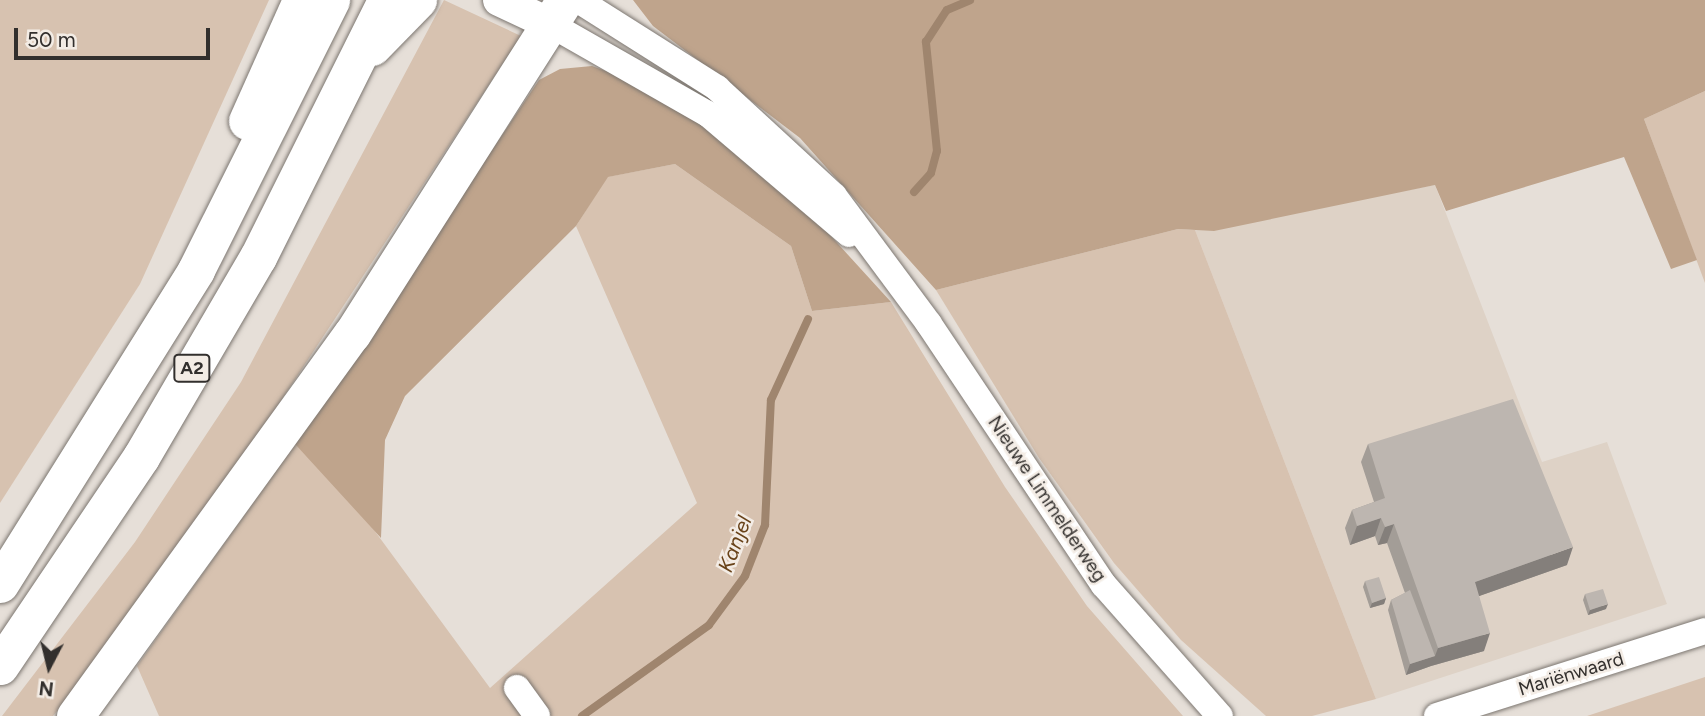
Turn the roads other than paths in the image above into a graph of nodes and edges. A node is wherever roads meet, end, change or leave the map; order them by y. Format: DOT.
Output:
graph roads {
  1 [pos="301,0"];
  2 [pos="331,0"];
  3 [pos="499,0"];
  4 [pos="578,0"];
  5 [pos="406,2"];
  6 [pos="558,12"];
  7 [pos="196,270"];
  8 [pos="889,270"];
  9 [pos="0,584"];
  10 [pos="1705,631"];
  11 [pos="0,666"];
  12 [pos="517,688"];
  13 [pos="75,716"];
  14 [pos="537,716"];
  15 [pos="1220,716"];
  16 [pos="1437,716"];
  1 -- 7 [label="highway, A2"];
  2 -- 7 [label="highway, A2"];
  3 -- 6 [label="main road, Nieuwe Limmelderweg"];
  4 -- 8 [label="street, Nieuwe Limmelderweg"];
  5 -- 11 [label="highway, A2"];
  6 -- 8 [label="street, Nieuwe Limmelderweg"];
  6 -- 13 [label="highway"];
  7 -- 9 [label="highway, A2"];
  8 -- 15 [label="street, Nieuwe Limmelderweg"];
  10 -- 16 [label="street, Mariënwaard"];
  12 -- 14 [label="street"];
}
